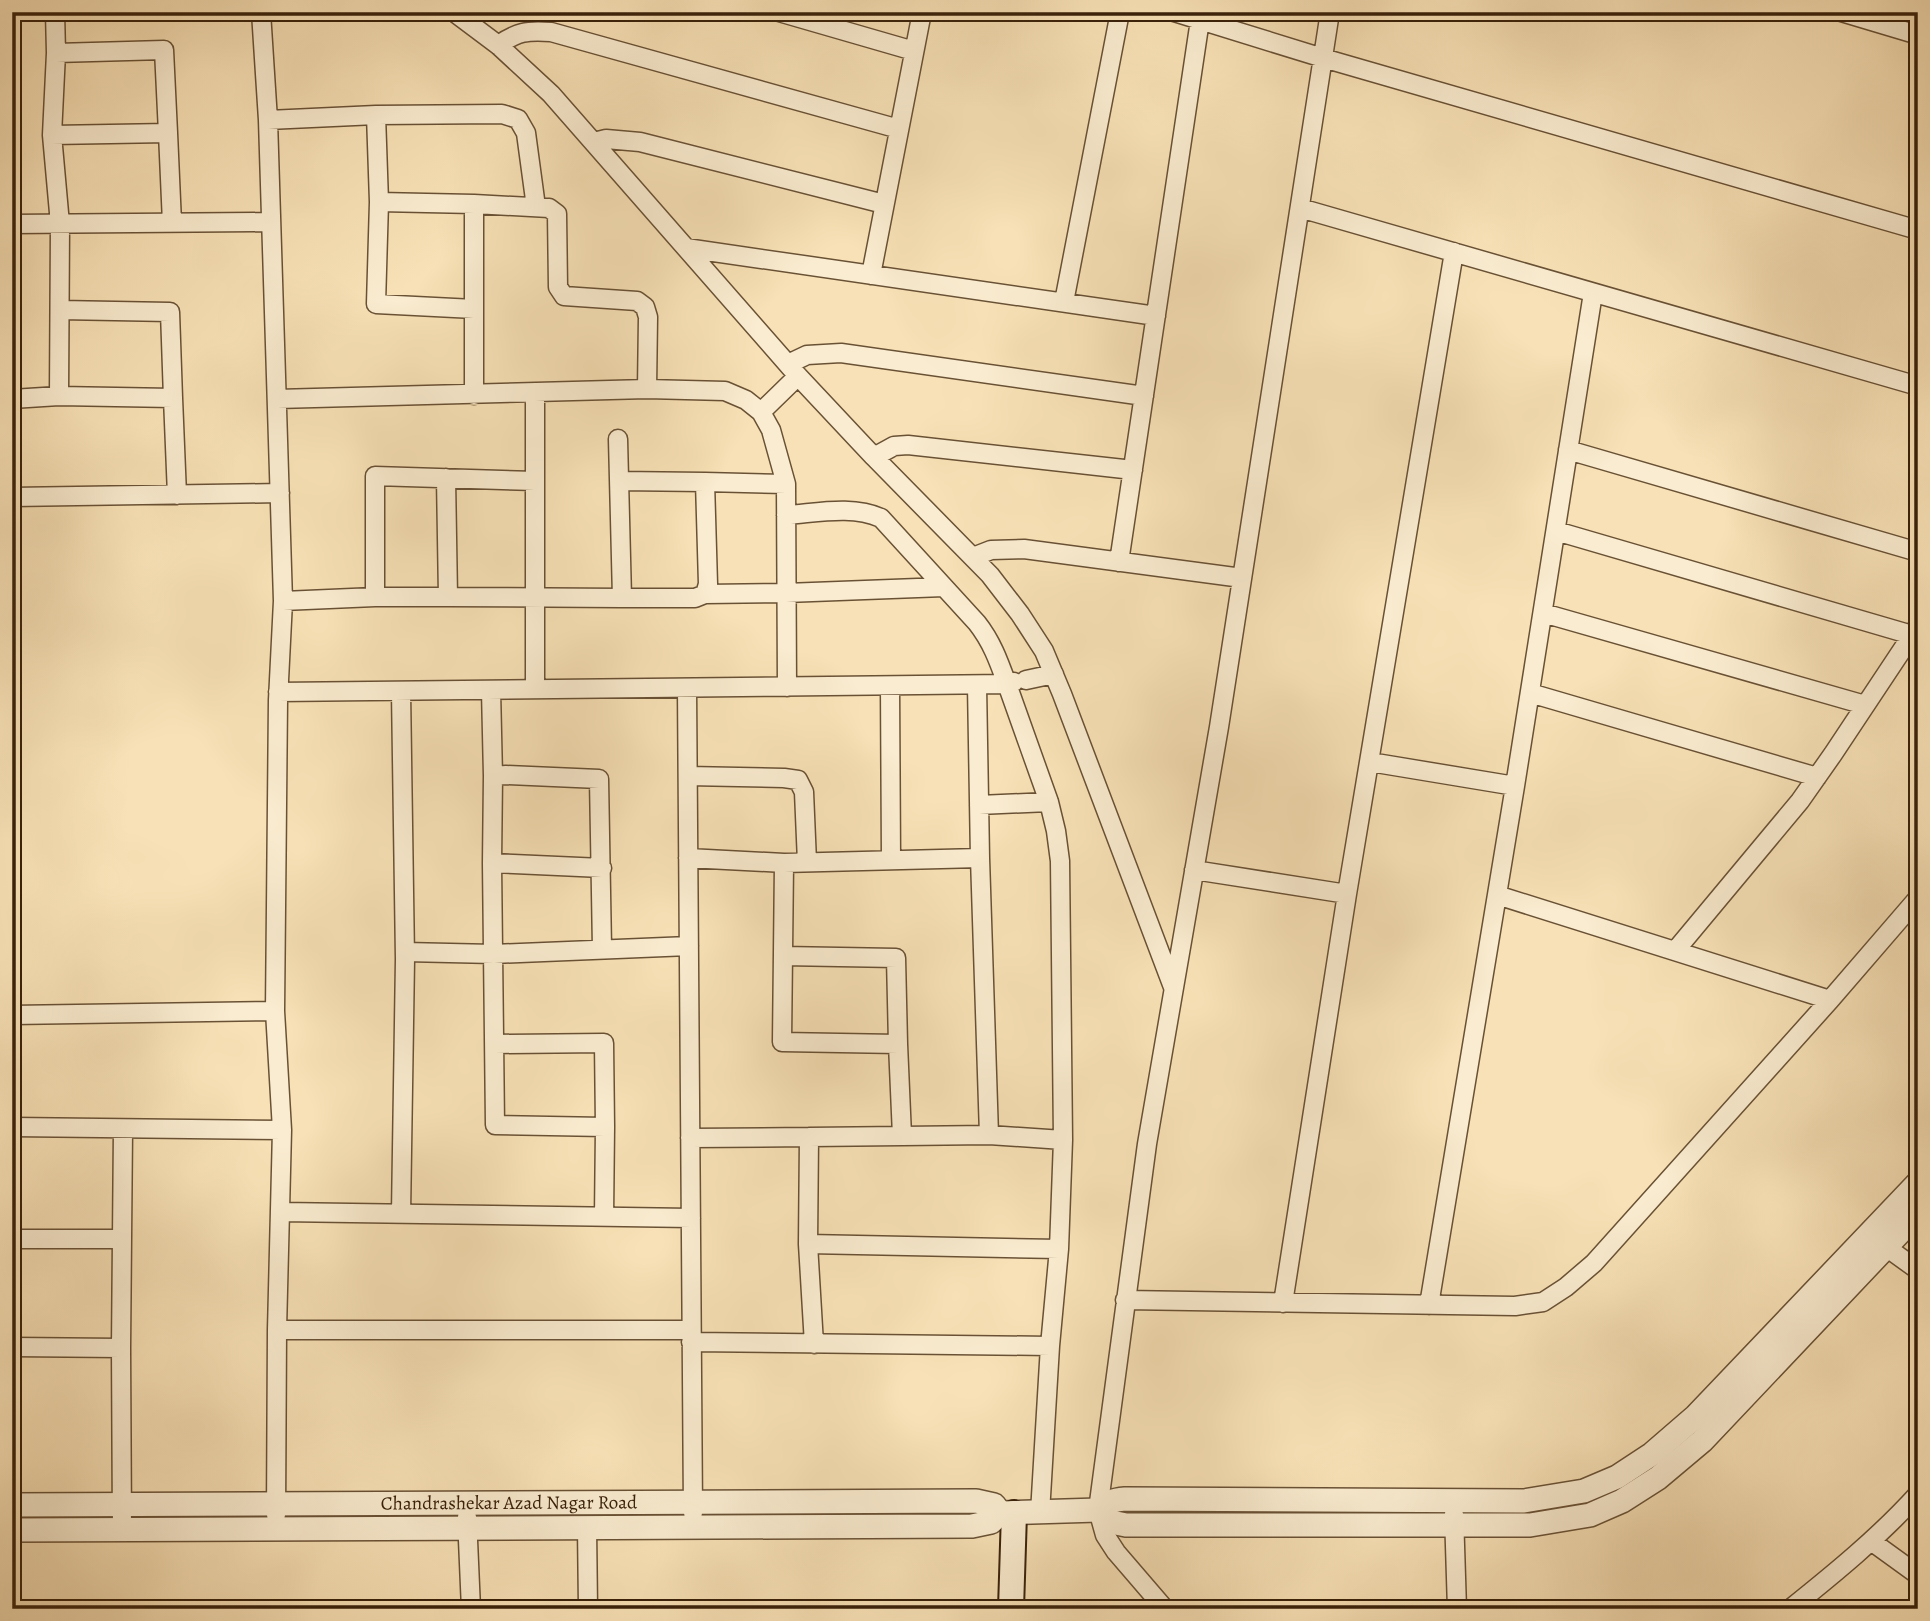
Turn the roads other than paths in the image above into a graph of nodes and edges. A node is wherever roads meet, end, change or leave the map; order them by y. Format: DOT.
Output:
graph roads {
  1 [pos="55,12"];
  2 [pos="261,12"];
  3 [pos="454,12"];
  4 [pos="779,12"];
  5 [pos="922,12"];
  6 [pos="1120,12"];
  7 [pos="1174,12"];
  8 [pos="1330,12"];
  9 [pos="1841,12"];
  10 [pos="1200,20"];
  11 [pos="1918,35"];
  12 [pos="498,45"];
  13 [pos="914,51"];
  14 [pos="55,53"];
  15 [pos="1323,58"];
  16 [pos="376,115"];
  17 [pos="268,120"];
  18 [pos="899,129"];
  19 [pos="168,133"];
  20 [pos="52,135"];
  21 [pos="594,142"];
  22 [pos="379,202"];
  23 [pos="474,204"];
  24 [pos="884,204"];
  25 [pos="536,206"];
  26 [pos="1300,208"];
  27 [pos="271,222"];
  28 [pos="172,223"];
  29 [pos="60,224"];
  30 [pos="12,225"];
  31 [pos="1918,230"];
  32 [pos="686,248"];
  33 [pos="1454,252"];
  34 [pos="871,275"];
  35 [pos="1593,292"];
  36 [pos="1064,302"];
  37 [pos="474,309"];
  38 [pos="60,310"];
  39 [pos="1156,316"];
  40 [pos="793,370"];
  41 [pos="1918,386"];
  42 [pos="647,389"];
  43 [pos="535,393"];
  44 [pos="474,395"];
  45 [pos="59,396"];
  46 [pos="1144,396"];
  47 [pos="173,398"];
  48 [pos="12,399"];
  49 [pos="277,399"];
  50 [pos="764,408"];
  51 [pos="618,439"];
  52 [pos="1568,450"];
  53 [pos="874,457"];
  54 [pos="1133,470"];
  55 [pos="446,478"];
  56 [pos="535,481"];
  57 [pos="619,481"];
  58 [pos="705,482"];
  59 [pos="786,484"];
  60 [pos="280,493"];
  61 [pos="177,495"];
  62 [pos="12,498"];
  63 [pos="786,515"];
  64 [pos="1556,531"];
  65 [pos="1918,552"];
  66 [pos="973,557"];
  67 [pos="1119,562"];
  68 [pos="1242,578"];
  69 [pos="944,587"];
  70 [pos="786,593"];
  71 [pos="705,594"];
  72 [pos="535,596"];
  73 [pos="375,597"];
  74 [pos="448,597"];
  75 [pos="622,598"];
  76 [pos="283,601"];
  77 [pos="1542,613"];
  78 [pos="1915,631"];
  79 [pos="1054,674"];
  80 [pos="1016,682"];
  81 [pos="977,685"];
  82 [pos="890,686"];
  83 [pos="787,687"];
  84 [pos="687,688"];
  85 [pos="491,690"];
  86 [pos="535,690"];
  87 [pos="401,691"];
  88 [pos="278,692"];
  89 [pos="1530,693"];
  90 [pos="1865,705"];
  91 [pos="1370,761"];
  92 [pos="494,776"];
  93 [pos="688,776"];
  94 [pos="1817,777"];
  95 [pos="1515,786"];
  96 [pos="1049,802"];
  97 [pos="979,805"];
  98 [pos="688,858"];
  99 [pos="980,858"];
  100 [pos="891,860"];
  101 [pos="807,862"];
  102 [pos="492,863"];
  103 [pos="784,863"];
  104 [pos="602,868"];
  105 [pos="1194,870"];
  106 [pos="1347,894"];
  107 [pos="1497,895"];
  108 [pos="1918,898"];
  109 [pos="689,946"];
  110 [pos="602,949"];
  111 [pos="1675,951"];
  112 [pos="405,953"];
  113 [pos="494,954"];
  114 [pos="783,956"];
  115 [pos="1173,987"];
  116 [pos="1830,1000"];
  117 [pos="275,1011"];
  118 [pos="12,1015"];
  119 [pos="495,1044"];
  120 [pos="898,1044"];
  121 [pos="12,1127"];
  122 [pos="605,1127"];
  123 [pos="122,1129"];
  124 [pos="282,1130"];
  125 [pos="989,1135"];
  126 [pos="902,1136"];
  127 [pos="809,1137"];
  128 [pos="690,1138"];
  129 [pos="1063,1140"];
  130 [pos="1918,1183"];
  131 [pos="281,1212"];
  132 [pos="1918,1213"];
  133 [pos="401,1214"];
  134 [pos="604,1217"];
  135 [pos="691,1218"];
  136 [pos="12,1239"];
  137 [pos="122,1239"];
  138 [pos="808,1244"];
  139 [pos="1886,1247"];
  140 [pos="1059,1249"];
  141 [pos="1918,1270"];
  142 [pos="1125,1300"];
  143 [pos="1283,1303"];
  144 [pos="1429,1305"];
  145 [pos="277,1330"];
  146 [pos="691,1336"];
  147 [pos="814,1344"];
  148 [pos="1050,1346"];
  149 [pos="12,1347"];
  150 [pos="121,1348"];
  151 [pos="1918,1494"];
  152 [pos="1454,1500"];
  153 [pos="693,1502"];
  154 [pos="466,1503"];
  155 [pos="276,1504"];
  156 [pos="12,1505"];
  157 [pos="123,1505"];
  158 [pos="1098,1510"];
  159 [pos="1007,1513"];
  160 [pos="1040,1513"];
  161 [pos="1455,1525"];
  162 [pos="587,1527"];
  163 [pos="693,1527"];
  164 [pos="468,1528"];
  165 [pos="276,1529"];
  166 [pos="12,1530"];
  167 [pos="122,1530"];
  168 [pos="1871,1541"];
  169 [pos="1918,1574"];
  170 [pos="471,1609"];
  171 [pos="588,1609"];
  172 [pos="1011,1609"];
  173 [pos="1165,1609"];
  174 [pos="1457,1609"];
  175 [pos="1790,1609"];
  1 -- 14 [label="street"];
  2 -- 17 [label="street"];
  3 -- 12 [label="street"];
  4 -- 13 [label="street"];
  5 -- 13 [label="street"];
  6 -- 36 [label="street"];
  7 -- 10 [label="street"];
  8 -- 15 [label="street"];
  9 -- 11 [label="street"];
  10 -- 15 [label="street"];
  10 -- 39 [label="street"];
  12 -- 18 [label="street"];
  12 -- 21 [label="street"];
  13 -- 18 [label="street"];
  14 -- 19 [label="street"];
  14 -- 20 [label="street"];
  15 -- 26 [label="street"];
  15 -- 31 [label="street"];
  16 -- 17 [label="street"];
  16 -- 22 [label="street"];
  16 -- 25 [label="street"];
  17 -- 27 [label="street"];
  18 -- 24 [label="street"];
  19 -- 20 [label="street"];
  19 -- 28 [label="street"];
  20 -- 29 [label="street"];
  21 -- 24 [label="street"];
  21 -- 32 [label="street"];
  22 -- 23 [label="street"];
  22 -- 37 [label="street"];
  23 -- 25 [label="street"];
  23 -- 37 [label="street"];
  24 -- 34 [label="street"];
  25 -- 42 [label="street"];
  26 -- 33 [label="street"];
  26 -- 68 [label="street"];
  27 -- 28 [label="street"];
  27 -- 49 [label="street"];
  28 -- 29 [label="street"];
  29 -- 30 [label="street"];
  29 -- 38 [label="street"];
  32 -- 34 [label="street"];
  32 -- 40 [label="street"];
  33 -- 35 [label="street"];
  33 -- 91 [label="street"];
  34 -- 36 [label="street"];
  35 -- 41 [label="street"];
  35 -- 52 [label="street"];
  36 -- 39 [label="street"];
  37 -- 44 [label="street"];
  38 -- 45 [label="street"];
  38 -- 47 [label="street"];
  39 -- 46 [label="street"];
  40 -- 46 [label="street"];
  40 -- 50 [label="street"];
  40 -- 53 [label="street"];
  42 -- 43 [label="street"];
  42 -- 50 [label="street"];
  43 -- 44 [label="street"];
  43 -- 56 [label="street"];
  44 -- 49 [label="street"];
  45 -- 47 [label="street"];
  45 -- 48 [label="street"];
  46 -- 54 [label="street"];
  47 -- 61 [label="street"];
  49 -- 60 [label="street"];
  50 -- 59 [label="street"];
  51 -- 57 [label="street"];
  52 -- 64 [label="street"];
  52 -- 65 [label="street"];
  53 -- 54 [label="street"];
  53 -- 66 [label="street"];
  54 -- 67 [label="street"];
  55 -- 56 [label="street"];
  55 -- 73 [label="street"];
  55 -- 74 [label="street"];
  56 -- 72 [label="street"];
  57 -- 58 [label="street"];
  57 -- 75 [label="street"];
  58 -- 59 [label="street"];
  58 -- 71 [label="street"];
  59 -- 63 [label="street"];
  60 -- 61 [label="street"];
  60 -- 76 [label="street"];
  61 -- 62 [label="street"];
  63 -- 69 [label="street"];
  63 -- 70 [label="street"];
  64 -- 77 [label="street"];
  64 -- 78 [label="street"];
  66 -- 67 [label="street"];
  66 -- 79 [label="street"];
  67 -- 68 [label="street"];
  68 -- 105 [label="street"];
  69 -- 70 [label="street"];
  69 -- 80 [label="street"];
  70 -- 71 [label="street"];
  70 -- 83 [label="street"];
  71 -- 75 [label="street"];
  72 -- 74 [label="street"];
  72 -- 75 [label="street"];
  72 -- 86 [label="street"];
  73 -- 74 [label="street"];
  73 -- 76 [label="street"];
  76 -- 88 [label="street"];
  77 -- 89 [label="street"];
  77 -- 90 [label="street"];
  78 -- 90 [label="street"];
  79 -- 80 [label="street"];
  79 -- 115 [label="street"];
  80 -- 81 [label="street"];
  80 -- 96 [label="street"];
  81 -- 82 [label="street"];
  81 -- 97 [label="street"];
  82 -- 83 [label="street"];
  82 -- 100 [label="street"];
  83 -- 84 [label="street"];
  84 -- 86 [label="street"];
  84 -- 93 [label="street"];
  85 -- 86 [label="street"];
  85 -- 87 [label="street"];
  85 -- 92 [label="street"];
  87 -- 88 [label="street"];
  87 -- 112 [label="street"];
  88 -- 117 [label="street"];
  89 -- 94 [label="street"];
  89 -- 95 [label="street"];
  90 -- 94 [label="street"];
  91 -- 95 [label="street"];
  91 -- 106 [label="street"];
  92 -- 102 [label="street"];
  92 -- 104 [label="street"];
  93 -- 98 [label="street"];
  93 -- 101 [label="street"];
  94 -- 111 [label="street"];
  95 -- 107 [label="street"];
  96 -- 97 [label="street"];
  96 -- 129 [label="street"];
  97 -- 99 [label="street"];
  98 -- 103 [label="street"];
  98 -- 109 [label="street"];
  99 -- 100 [label="street"];
  99 -- 125 [label="street"];
  100 -- 101 [label="street"];
  101 -- 103 [label="street"];
  102 -- 104 [label="street"];
  102 -- 113 [label="street"];
  103 -- 114 [label="street"];
  104 -- 110 [label="street"];
  105 -- 106 [label="street"];
  105 -- 115 [label="street"];
  106 -- 143 [label="street"];
  107 -- 111 [label="street"];
  107 -- 144 [label="street"];
  108 -- 116 [label="street"];
  109 -- 110 [label="street"];
  109 -- 128 [label="street"];
  110 -- 113 [label="street"];
  111 -- 116 [label="street"];
  112 -- 113 [label="street"];
  112 -- 133 [label="street"];
  113 -- 119 [label="street"];
  114 -- 120 [label="street"];
  114 -- 120 [label="street"];
  115 -- 142 [label="street"];
  116 -- 144 [label="street"];
  117 -- 118 [label="street"];
  117 -- 124 [label="street"];
  119 -- 122 [label="street"];
  119 -- 122 [label="street"];
  120 -- 126 [label="street"];
  121 -- 123 [label="street"];
  122 -- 134 [label="street"];
  123 -- 124 [label="street"];
  123 -- 137 [label="street"];
  124 -- 131 [label="street"];
  125 -- 126 [label="street"];
  125 -- 129 [label="street"];
  126 -- 127 [label="street"];
  127 -- 128 [label="street"];
  127 -- 138 [label="street"];
  128 -- 135 [label="street"];
  129 -- 140 [label="street"];
  130 -- 152 [label="street"];
  131 -- 133 [label="street"];
  131 -- 145 [label="street"];
  132 -- 139 [label="street"];
  133 -- 134 [label="street"];
  134 -- 135 [label="street"];
  135 -- 146 [label="street"];
  136 -- 137 [label="street"];
  137 -- 150 [label="street"];
  138 -- 140 [label="street"];
  138 -- 147 [label="street"];
  139 -- 141 [label="street"];
  139 -- 161 [label="street"];
  140 -- 148 [label="street"];
  142 -- 143 [label="street"];
  142 -- 158 [label="street"];
  143 -- 144 [label="street"];
  145 -- 146 [label="street"];
  145 -- 155 [label="street"];
  146 -- 147 [label="street"];
  146 -- 153 [label="street"];
  147 -- 148 [label="street"];
  148 -- 160 [label="street"];
  149 -- 150 [label="street"];
  150 -- 157 [label="street"];
  151 -- 168 [label="street"];
  152 -- 158 [label="street"];
  152 -- 161 [label="street"];
  153 -- 154 [label="street, Chandrashekar Azad Nagar Road"];
  153 -- 159 [label="street, Chandrashekar Azad Nagar Road"];
  153 -- 163 [label="street"];
  154 -- 155 [label="street, Chandrashekar Azad Nagar Road"];
  154 -- 164 [label="street"];
  155 -- 157 [label="street, Chandrashekar Azad Nagar Road"];
  155 -- 165 [label="street"];
  156 -- 157 [label="street, Chandrashekar Azad Nagar Road"];
  157 -- 167 [label="street"];
  158 -- 160 [label="street, Chandrashekar Azad Nagar Road"];
  158 -- 161 [label="street"];
  158 -- 173 [label="street"];
  159 -- 160 [label="street, Chandrashekar Azad Nagar Road"];
  159 -- 163 [label="street, Chandrashekar Azad Nagar Road"];
  159 -- 172 [label="main road"];
  161 -- 174 [label="street"];
  162 -- 163 [label="street, Chandrashekar Azad Nagar Road"];
  162 -- 164 [label="street, Chandrashekar Azad Nagar Road"];
  162 -- 171 [label="street"];
  164 -- 165 [label="street, Chandrashekar Azad Nagar Road"];
  164 -- 170 [label="street"];
  165 -- 167 [label="street, Chandrashekar Azad Nagar Road"];
  166 -- 167 [label="street, Chandrashekar Azad Nagar Road"];
  168 -- 169 [label="street"];
  168 -- 175 [label="street"];
}
